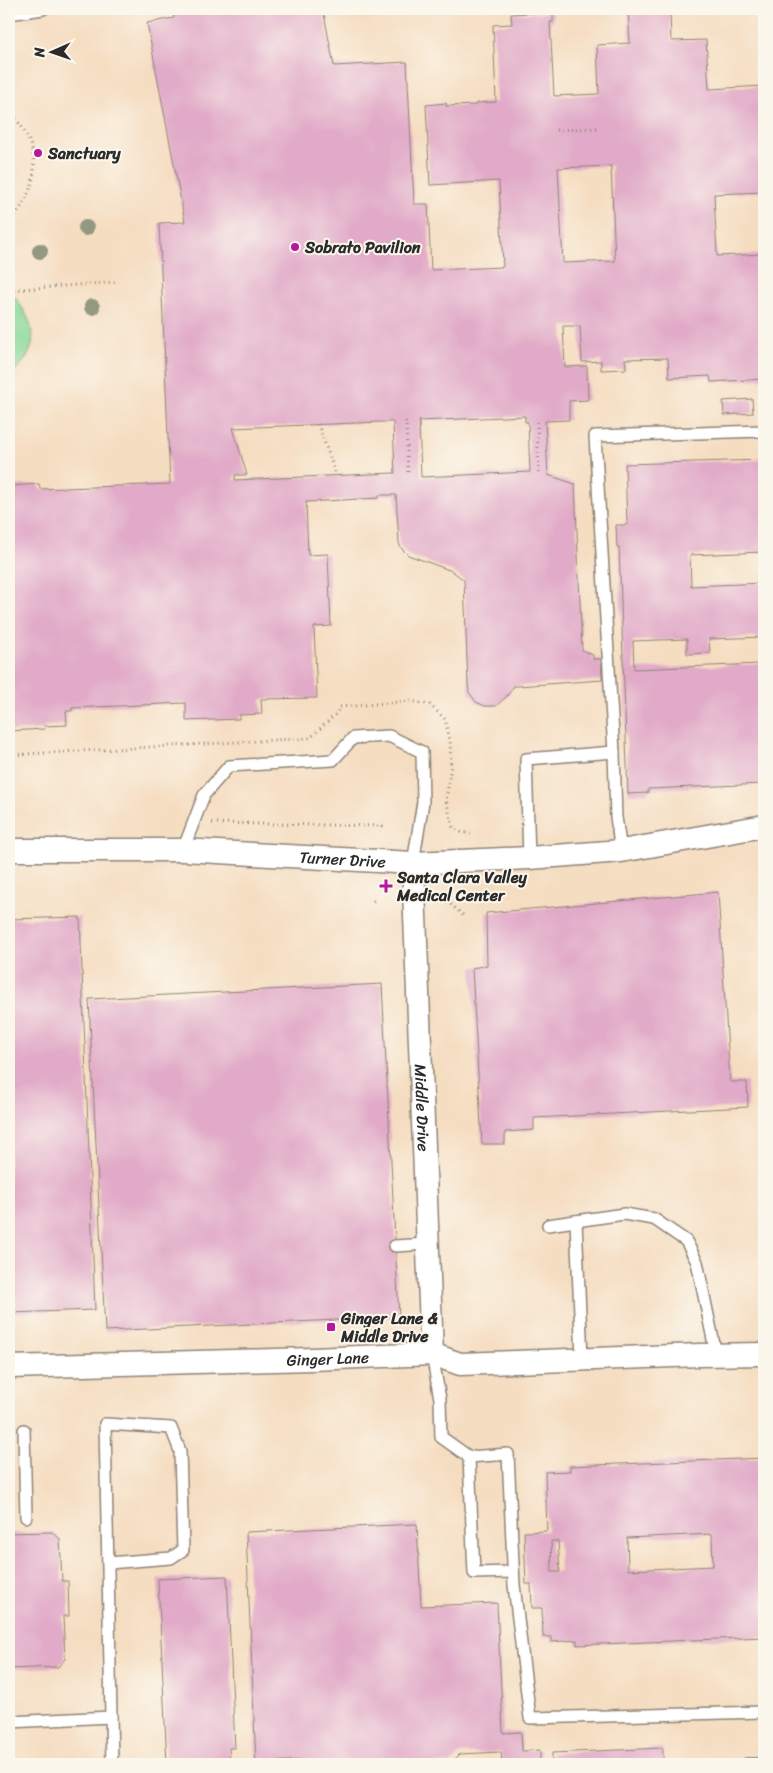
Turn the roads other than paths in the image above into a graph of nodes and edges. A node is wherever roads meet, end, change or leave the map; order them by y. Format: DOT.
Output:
graph roads {
  1 [pos="43,9"];
  2 [pos="9,14"];
  3 [pos="764,431"];
  4 [pos="614,752"];
  5 [pos="764,826"];
  6 [pos="9,850"];
  7 [pos="183,850"];
  8 [pos="621,851"];
  9 [pos="530,858"];
  10 [pos="413,863"];
  11 [pos="576,1221"];
  12 [pos="548,1225"];
  13 [pos="428,1244"];
  14 [pos="395,1246"];
  15 [pos="432,1354"];
  16 [pos="716,1354"];
  17 [pos="764,1354"];
  18 [pos="582,1359"];
  19 [pos="9,1367"];
  20 [pos="24,1430"];
  21 [pos="469,1457"];
  22 [pos="26,1516"];
  23 [pos="108,1563"];
  24 [pos="513,1572"];
  25 [pos="764,1712"];
  26 [pos="112,1717"];
  27 [pos="9,1722"];
  28 [pos="112,1764"];
  29 [pos="747,1764"];
  30 [pos="764,1764"];
  1 -- 2 [label="lane"];
  3 -- 4 [label="lane"];
  4 -- 8 [label="lane"];
  4 -- 9 [label="lane"];
  5 -- 8 [label="street, Turner Drive"];
  6 -- 7 [label="street, Turner Drive"];
  7 -- 10 [label="street, Turner Drive"];
  7 -- 10 [label="lane"];
  8 -- 9 [label="street, Turner Drive"];
  9 -- 10 [label="street, Turner Drive"];
  10 -- 13 [label="street, Middle Drive"];
  11 -- 12 [label="lane"];
  11 -- 16 [label="lane"];
  11 -- 18 [label="lane"];
  13 -- 14 [label="lane"];
  13 -- 15 [label="street, Middle Drive"];
  15 -- 18 [label="street, Ginger Lane"];
  15 -- 19 [label="street, Ginger Lane"];
  15 -- 21 [label="lane"];
  16 -- 17 [label="street, Ginger Lane"];
  16 -- 18 [label="street, Ginger Lane"];
  20 -- 22 [label="lane"];
  21 -- 24 [label="lane"];
  21 -- 24 [label="lane"];
  23 -- 23 [label="lane"];
  23 -- 26 [label="lane"];
  24 -- 25 [label="lane"];
  26 -- 27 [label="lane"];
  26 -- 28 [label="lane"];
  29 -- 30 [label="lane"];
}
